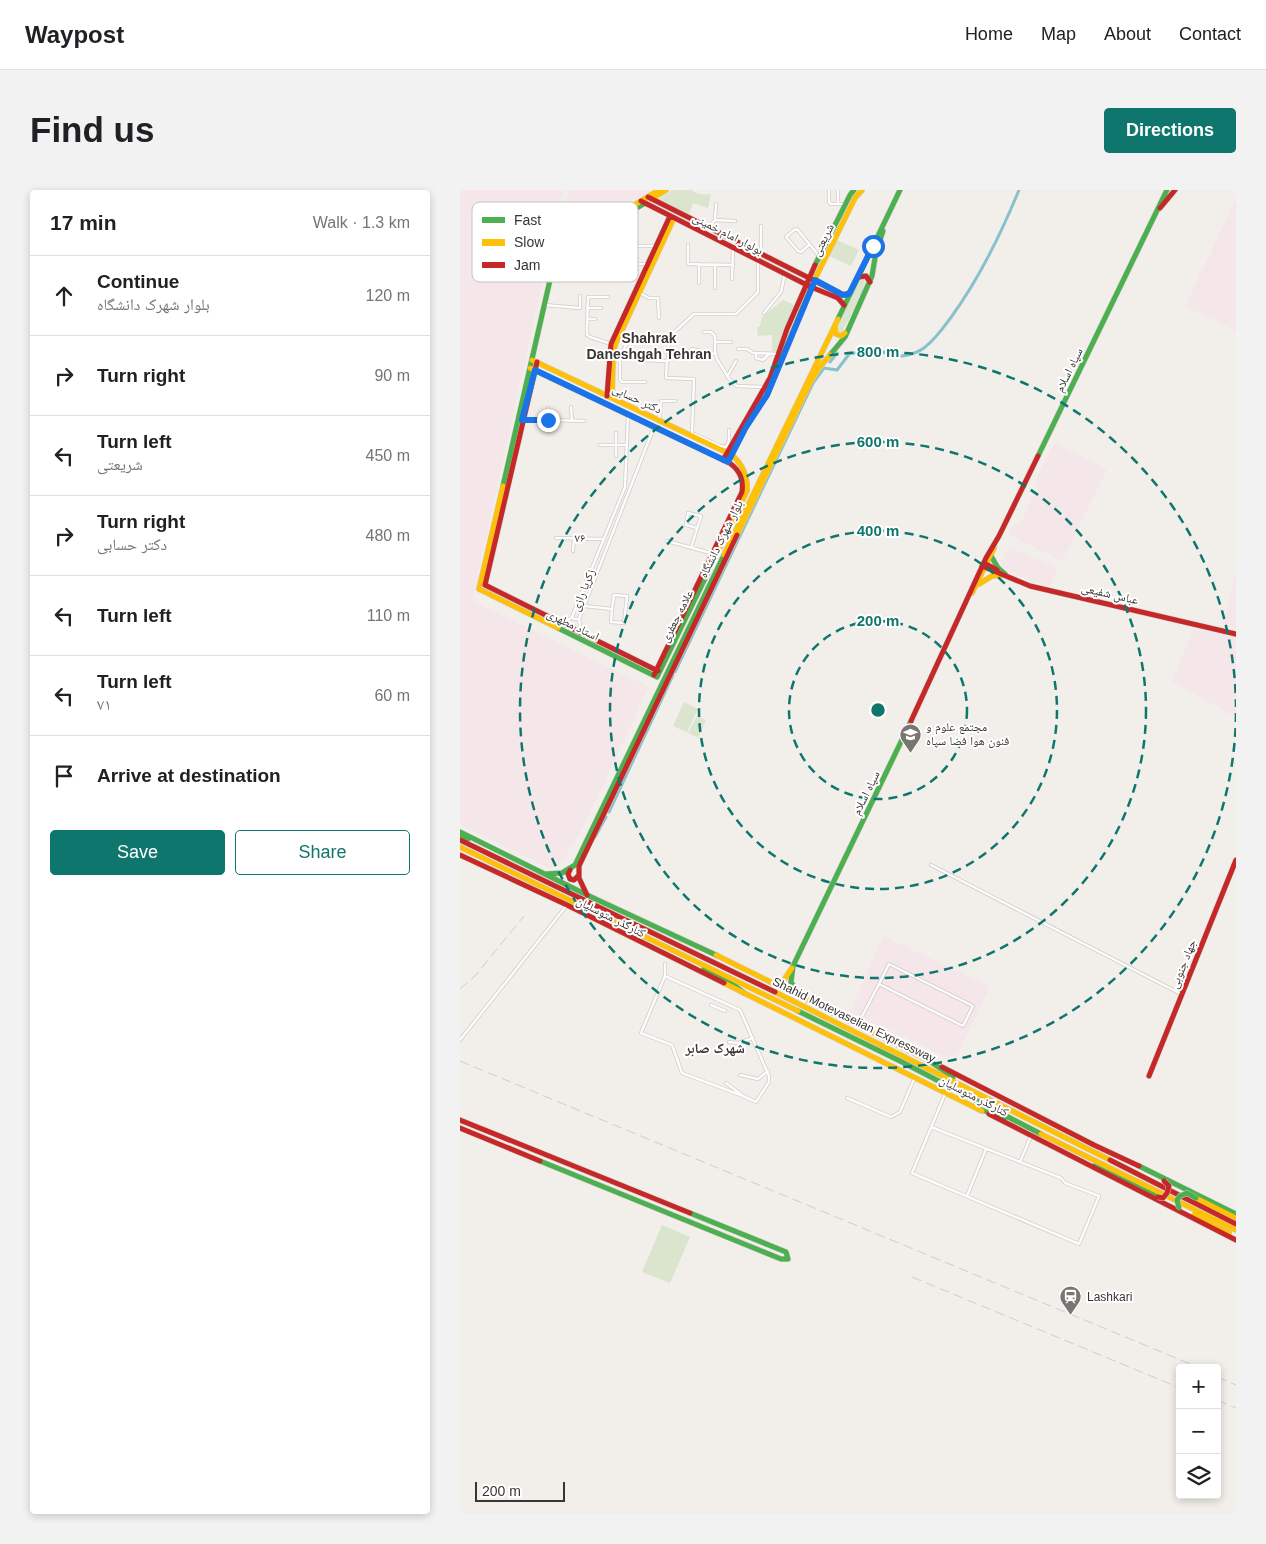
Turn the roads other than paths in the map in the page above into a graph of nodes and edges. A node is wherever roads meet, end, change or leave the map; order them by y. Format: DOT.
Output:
graph roads {
  1 [pos="659,190"];
  2 [pos="666,190"];
  3 [pos="838,190"];
  4 [pos="854,190"];
  5 [pos="862,190"];
  6 [pos="901,190"];
  7 [pos="1167,190"];
  8 [pos="1175,190"];
  9 [pos="829,191"];
  10 [pos="650,198"];
  11 [pos="642,202"];
  12 [pos="846,203"];
  13 [pos="638,204"];
  14 [pos="716,204"];
  15 [pos="838,204"];
  16 [pos="638,205"];
  17 [pos="1156,212"];
  18 [pos="672,217"];
  19 [pos="715,220"];
  20 [pos="735,221"];
  21 [pos="761,226"];
  22 [pos="708,228"];
  23 [pos="688,245"];
  24 [pos="809,245"];
  25 [pos="638,246"];
  26 [pos="656,246"];
  27 [pos="733,248"];
  28 [pos="761,254"];
  29 [pos="820,257"];
  30 [pos="758,260"];
  31 [pos="638,264"];
  32 [pos="648,264"];
  33 [pos="699,264"];
  34 [pos="716,264"];
  35 [pos="733,265"];
  36 [pos="785,274"];
  37 [pos="732,279"];
  38 [pos="812,279"];
  39 [pos="856,279"];
  40 [pos="549,282"];
  41 [pos="870,282"];
  42 [pos="699,283"];
  43 [pos="809,286"];
  44 [pos="715,288"];
  45 [pos="638,292"];
  46 [pos="849,294"];
  47 [pos="580,296"];
  48 [pos="608,297"];
  49 [pos="844,305"];
  50 [pos="544,306"];
  51 [pos="587,308"];
  52 [pos="601,308"];
  53 [pos="764,314"];
  54 [pos="659,318"];
  55 [pos="587,319"];
  56 [pos="595,319"];
  57 [pos="836,323"];
  58 [pos="787,329"];
  59 [pos="632,332"];
  60 [pos="704,332"];
  61 [pos="792,332"];
  62 [pos="847,332"];
  63 [pos="642,342"];
  64 [pos="669,342"];
  65 [pos="715,342"];
  66 [pos="731,342"];
  67 [pos="611,344"];
  68 [pos="738,350"];
  69 [pos="756,353"];
  70 [pos="716,354"];
  71 [pos="769,354"];
  72 [pos="779,354"];
  73 [pos="687,358"];
  74 [pos="616,360"];
  75 [pos="640,360"];
  76 [pos="667,360"];
  77 [pos="736,360"];
  78 [pos="535,361"];
  79 [pos="532,369"];
  80 [pos="727,377"];
  81 [pos="645,382"];
  82 [pos="766,387"];
  83 [pos="610,397"];
  84 [pos="675,401"];
  85 [pos="571,407"];
  86 [pos="548,408"];
  87 [pos="628,414"];
  88 [pos="520,419"];
  89 [pos="548,420"];
  90 [pos="572,421"];
  91 [pos="584,421"];
  92 [pos="659,421"];
  93 [pos="654,427"];
  94 [pos="729,430"];
  95 [pos="616,433"];
  96 [pos="600,445"];
  97 [pos="616,445"];
  98 [pos="627,445"];
  99 [pos="730,454"];
  100 [pos="616,456"];
  101 [pos="726,461"];
  102 [pos="626,474"];
  103 [pos="632,474"];
  104 [pos="499,515"];
  105 [pos="697,528"];
  106 [pos="999,536"];
  107 [pos="556,538"];
  108 [pos="574,538"];
  109 [pos="604,539"];
  110 [pos="668,541"];
  111 [pos="602,545"];
  112 [pos="606,547"];
  113 [pos="691,548"];
  114 [pos="574,551"];
  115 [pos="715,555"];
  116 [pos="991,556"];
  117 [pos="985,565"];
  118 [pos="1004,575"];
  119 [pos="976,587"];
  120 [pos="581,595"];
  121 [pos="587,597"];
  122 [pos="969,597"];
  123 [pos="584,606"];
  124 [pos="612,609"];
  125 [pos="572,617"];
  126 [pos="579,619"];
  127 [pos="559,622"];
  128 [pos="582,633"];
  129 [pos="1236,633"];
  130 [pos="657,674"];
  131 [pos="602,812"];
  132 [pos="460,834"];
  133 [pos="460,840"];
  134 [pos="460,847"];
  135 [pos="460,855"];
  136 [pos="1236,860"];
  137 [pos="931,865"];
  138 [pos="570,870"];
  139 [pos="544,874"];
  140 [pos="578,876"];
  141 [pos="587,895"];
  142 [pos="567,905"];
  143 [pos="685,956"];
  144 [pos="665,964"];
  145 [pos="793,966"];
  146 [pos="665,976"];
  147 [pos="879,984"];
  148 [pos="776,986"];
  149 [pos="744,993"];
  150 [pos="1181,994"];
  151 [pos="800,997"];
  152 [pos="721,1002"];
  153 [pos="712,1005"];
  154 [pos="718,1010"];
  155 [pos="725,1011"];
  156 [pos="857,1024"];
  157 [pos="753,1038"];
  158 [pos="460,1040"];
  159 [pos="729,1042"];
  160 [pos="924,1058"];
  161 [pos="768,1071"];
  162 [pos="740,1075"];
  163 [pos="1149,1076"];
  164 [pos="915,1077"];
  165 [pos="726,1083"];
  166 [pos="946,1093"];
  167 [pos="979,1093"];
  168 [pos="743,1096"];
  169 [pos="847,1098"];
  170 [pos="979,1109"];
  171 [pos="460,1120"];
  172 [pos="1026,1126"];
  173 [pos="932,1127"];
  174 [pos="460,1128"];
  175 [pos="1030,1136"];
  176 [pos="1098,1147"];
  177 [pos="986,1148"];
  178 [pos="1056,1149"];
  179 [pos="551,1156"];
  180 [pos="1020,1162"];
  181 [pos="548,1164"];
  182 [pos="967,1196"];
  183 [pos="1236,1214"];
  184 [pos="1236,1218"];
  185 [pos="711,1221"];
  186 [pos="1236,1224"];
  187 [pos="708,1229"];
  188 [pos="1236,1230"];
  189 [pos="1236,1238"];
  1 -- 10 [label="main road"];
  2 -- 10 [label="main road"];
  3 -- 15 [label="street"];
  4 -- 12 [label="main road, شریعتی"];
  5 -- 38 [label="main road, شریعتی"];
  6 -- 39 [label="main road, بلوار شهرک دانشگاه"];
  6 -- 41 [label="main road, بلوار شهرک دانشگاه"];
  7 -- 17 [label="main road, سپاه اسلام"];
  8 -- 17 [label="main road, سپاه اسلام"];
  9 -- 15 [label="street"];
  10 -- 11 [label="main road"];
  10 -- 22 [label="main road, بولوار امام خمینی"];
  11 -- 13 [label="main road"];
  11 -- 16 [label="main road"];
  11 -- 18 [label="main road, بولوار امام خمینی"];
  12 -- 15 [label="street"];
  12 -- 29 [label="main road, شریعتی"];
  14 -- 19 [label="street"];
  17 -- 106 [label="main road, سپاه اسلام"];
  18 -- 26 [label="main road"];
  18 -- 27 [label="main road, بولوار امام خمینی"];
  18 -- 45 [label="main road"];
  19 -- 20 [label="street"];
  19 -- 22 [label="street"];
  21 -- 28 [label="street"];
  22 -- 28 [label="main road, بولوار امام خمینی"];
  23 -- 33 [label="street"];
  24 -- 24 [label="street"];
  24 -- 29 [label="street"];
  25 -- 26 [label="street"];
  26 -- 32 [label="main road"];
  27 -- 30 [label="main road, بولوار امام خمینی"];
  27 -- 35 [label="street"];
  28 -- 38 [label="main road, بولوار امام خمینی"];
  29 -- 38 [label="main road, شریعتی"];
  30 -- 36 [label="main road, بولوار امام خمینی"];
  30 -- 64 [label="street"];
  31 -- 32 [label="street"];
  32 -- 67 [label="main road"];
  33 -- 34 [label="street"];
  33 -- 42 [label="street"];
  34 -- 35 [label="street"];
  34 -- 44 [label="street"];
  35 -- 37 [label="street"];
  36 -- 43 [label="main road, بولوار امام خمینی"];
  36 -- 53 [label="street"];
  38 -- 43 [label="main road, شریعتی"];
  38 -- 46 [label="main road, بولوار امام خمینی"];
  39 -- 41 [label="main road"];
  39 -- 46 [label="main road, بلوار شهرک دانشگاه"];
  40 -- 50 [label="main road"];
  41 -- 62 [label="main road, بلوار شهرک دانشگاه"];
  43 -- 49 [label="main road, بولوار امام خمینی"];
  43 -- 58 [label="main road, شریعتی"];
  43 -- 61 [label="main road, شریعتی"];
  45 -- 54 [label="street"];
  45 -- 74 [label="main road"];
  46 -- 49 [label="main road, بلوار شهرک دانشگاه"];
  47 -- 50 [label="street"];
  48 -- 51 [label="street"];
  49 -- 57 [label="main road, بلوار شهرک دانشگاه"];
  50 -- 78 [label="main road"];
  51 -- 52 [label="street"];
  51 -- 55 [label="street"];
  55 -- 56 [label="street"];
  55 -- 67 [label="street"];
  57 -- 62 [label="main road"];
  57 -- 131 [label="main road, بلوار شهرک دانشگاه"];
  58 -- 61 [label="main road"];
  58 -- 72 [label="main road, شریعتی"];
  59 -- 74 [label="street"];
  60 -- 65 [label="street"];
  61 -- 99 [label="main road, شریعتی"];
  62 -- 131 [label="main road, بلوار شهرک دانشگاه"];
  63 -- 64 [label="street"];
  64 -- 76 [label="street"];
  65 -- 66 [label="street"];
  65 -- 70 [label="street"];
  67 -- 83 [label="main road"];
  68 -- 69 [label="street"];
  69 -- 71 [label="street"];
  69 -- 71 [label="street"];
  70 -- 73 [label="street"];
  70 -- 80 [label="street"];
  71 -- 72 [label="street"];
  72 -- 82 [label="main road, شریعتی"];
  74 -- 81 [label="street"];
  74 -- 83 [label="main road"];
  75 -- 76 [label="street"];
  76 -- 94 [label="street"];
  77 -- 80 [label="street"];
  78 -- 79 [label="main road"];
  78 -- 83 [label="main road, دکتر حسابی"];
  79 -- 87 [label="main road, دکتر حسابی"];
  79 -- 88 [label="main road"];
  80 -- 82 [label="street"];
  82 -- 99 [label="main road, شریعتی"];
  83 -- 92 [label="main road, دکتر حسابی"];
  84 -- 92 [label="street"];
  85 -- 90 [label="street"];
  86 -- 89 [label="street"];
  87 -- 93 [label="main road, دکتر حسابی"];
  87 -- 98 [label="street, زکریا رازی"];
  88 -- 89 [label="street"];
  88 -- 104 [label="main road"];
  89 -- 90 [label="street"];
  90 -- 91 [label="street"];
  92 -- 99 [label="main road, دکتر حسابی"];
  93 -- 101 [label="main road, دکتر حسابی"];
  93 -- 103 [label="street, زکریا رازی"];
  95 -- 97 [label="street"];
  96 -- 97 [label="street"];
  97 -- 98 [label="street"];
  97 -- 100 [label="street"];
  98 -- 102 [label="street, زکریا رازی"];
  99 -- 101 [label="main road, شریعتی"];
  99 -- 115 [label="main road, علامه جعفری"];
  101 -- 115 [label="main road, علامه جعفری"];
  102 -- 103 [label="street"];
  102 -- 109 [label="street, زکریا رازی"];
  103 -- 112 [label="street, زکریا رازی"];
  104 -- 127 [label="main road, استاد مطهری"];
  104 -- 130 [label="main road, استاد مطهری"];
  105 -- 105 [label="street"];
  105 -- 113 [label="street"];
  106 -- 116 [label="main road, سپاه اسلام"];
  106 -- 117 [label="main road, سپاه اسلام"];
  107 -- 108 [label="street, ۷۶"];
  108 -- 109 [label="street, ۷۶"];
  108 -- 114 [label="street"];
  109 -- 111 [label="street, زکریا رازی"];
  110 -- 113 [label="street"];
  111 -- 112 [label="street"];
  111 -- 120 [label="street, زکریا رازی"];
  112 -- 121 [label="street, زکریا رازی"];
  113 -- 115 [label="street"];
  115 -- 130 [label="main road, علامه جعفری"];
  116 -- 117 [label="main road, سپاه اسلام"];
  116 -- 118 [label="main road"];
  117 -- 118 [label="main road, عباس شفیعی"];
  117 -- 119 [label="main road, سپاه اسلام"];
  117 -- 122 [label="main road, سپاه اسلام"];
  118 -- 119 [label="main road"];
  118 -- 129 [label="main road, عباس شفیعی"];
  119 -- 122 [label="main road, سپاه اسلام"];
  120 -- 121 [label="street"];
  120 -- 125 [label="street, زکریا رازی"];
  121 -- 123 [label="street, زکریا رازی"];
  122 -- 145 [label="main road, سپاه اسلام"];
  123 -- 124 [label="street"];
  123 -- 126 [label="street, زکریا رازی"];
  124 -- 124 [label="street"];
  125 -- 126 [label="street, زکریا رازی"];
  125 -- 127 [label="street"];
  126 -- 128 [label="street"];
  127 -- 128 [label="main road, استاد مطهری"];
  128 -- 130 [label="main road, استاد مطهری"];
  131 -- 138 [label="main road, بلوار شهرک دانشگاه"];
  131 -- 140 [label="main road, بلوار شهرک دانشگاه"];
  132 -- 139 [label="main road, کنارگذر متوسلیان"];
  133 -- 167 [label="main road, Shahid Motevaselian Expressway"];
  134 -- 143 [label="main road, Shahid Motevaselian Expressway"];
  135 -- 142 [label="main road, کنارگذر متوسلیان"];
  136 -- 150 [label="main road, جهاد جنوبی"];
  137 -- 150 [label="street"];
  138 -- 139 [label="main road"];
  138 -- 140 [label="main road"];
  139 -- 141 [label="main road, کنارگذر متوسلیان"];
  140 -- 141 [label="main road"];
  141 -- 148 [label="main road, کنارگذر متوسلیان"];
  142 -- 149 [label="main road, کنارگذر متوسلیان"];
  142 -- 158 [label="street"];
  143 -- 149 [label="main road"];
  143 -- 172 [label="main road, Shahid Motevaselian Expressway"];
  144 -- 146 [label="street"];
  145 -- 148 [label="main road, سپاه اسلام"];
  145 -- 151 [label="main road"];
  146 -- 152 [label="street"];
  146 -- 168 [label="street"];
  147 -- 147 [label="street"];
  147 -- 156 [label="street"];
  148 -- 151 [label="main road, کنارگذر متوسلیان"];
  149 -- 164 [label="main road, کنارگذر متوسلیان"];
  150 -- 163 [label="main road, جهاد جنوبی"];
  151 -- 156 [label="main road, کنارگذر متوسلیان"];
  152 -- 154 [label="street"];
  152 -- 157 [label="street"];
  153 -- 154 [label="street"];
  154 -- 155 [label="street"];
  156 -- 160 [label="main road, کنارگذر متوسلیان"];
  157 -- 159 [label="street"];
  157 -- 161 [label="street"];
  160 -- 167 [label="main road"];
  160 -- 176 [label="main road, کنارگذر متوسلیان"];
  161 -- 162 [label="street"];
  161 -- 168 [label="street"];
  164 -- 166 [label="main road, کنارگذر متوسلیان"];
  164 -- 169 [label="street"];
  165 -- 168 [label="street"];
  166 -- 170 [label="main road, کنارگذر متوسلیان"];
  166 -- 173 [label="street"];
  167 -- 186 [label="main road, Shahid Motevaselian Expressway"];
  170 -- 172 [label="main road"];
  170 -- 175 [label="main road, کنارگذر متوسلیان"];
  171 -- 179 [label="main road"];
  172 -- 188 [label="main road, Shahid Motevaselian Expressway"];
  173 -- 177 [label="street"];
  173 -- 182 [label="street"];
  174 -- 181 [label="main road"];
  175 -- 178 [label="main road, کنارگذر متوسلیان"];
  175 -- 180 [label="street"];
  176 -- 178 [label="main road, bridge"];
  176 -- 183 [label="main road, کنارگذر متوسلیان"];
  177 -- 180 [label="street"];
  177 -- 182 [label="street"];
  178 -- 189 [label="main road, کنارگذر متوسلیان"];
  179 -- 181 [label="main road"];
  179 -- 185 [label="main road"];
  180 -- 182 [label="street"];
  181 -- 187 [label="main road"];
  184 -- 189 [label="main road, bridge"];
  185 -- 187 [label="main road"];
  185 -- 187 [label="main road"];
}
